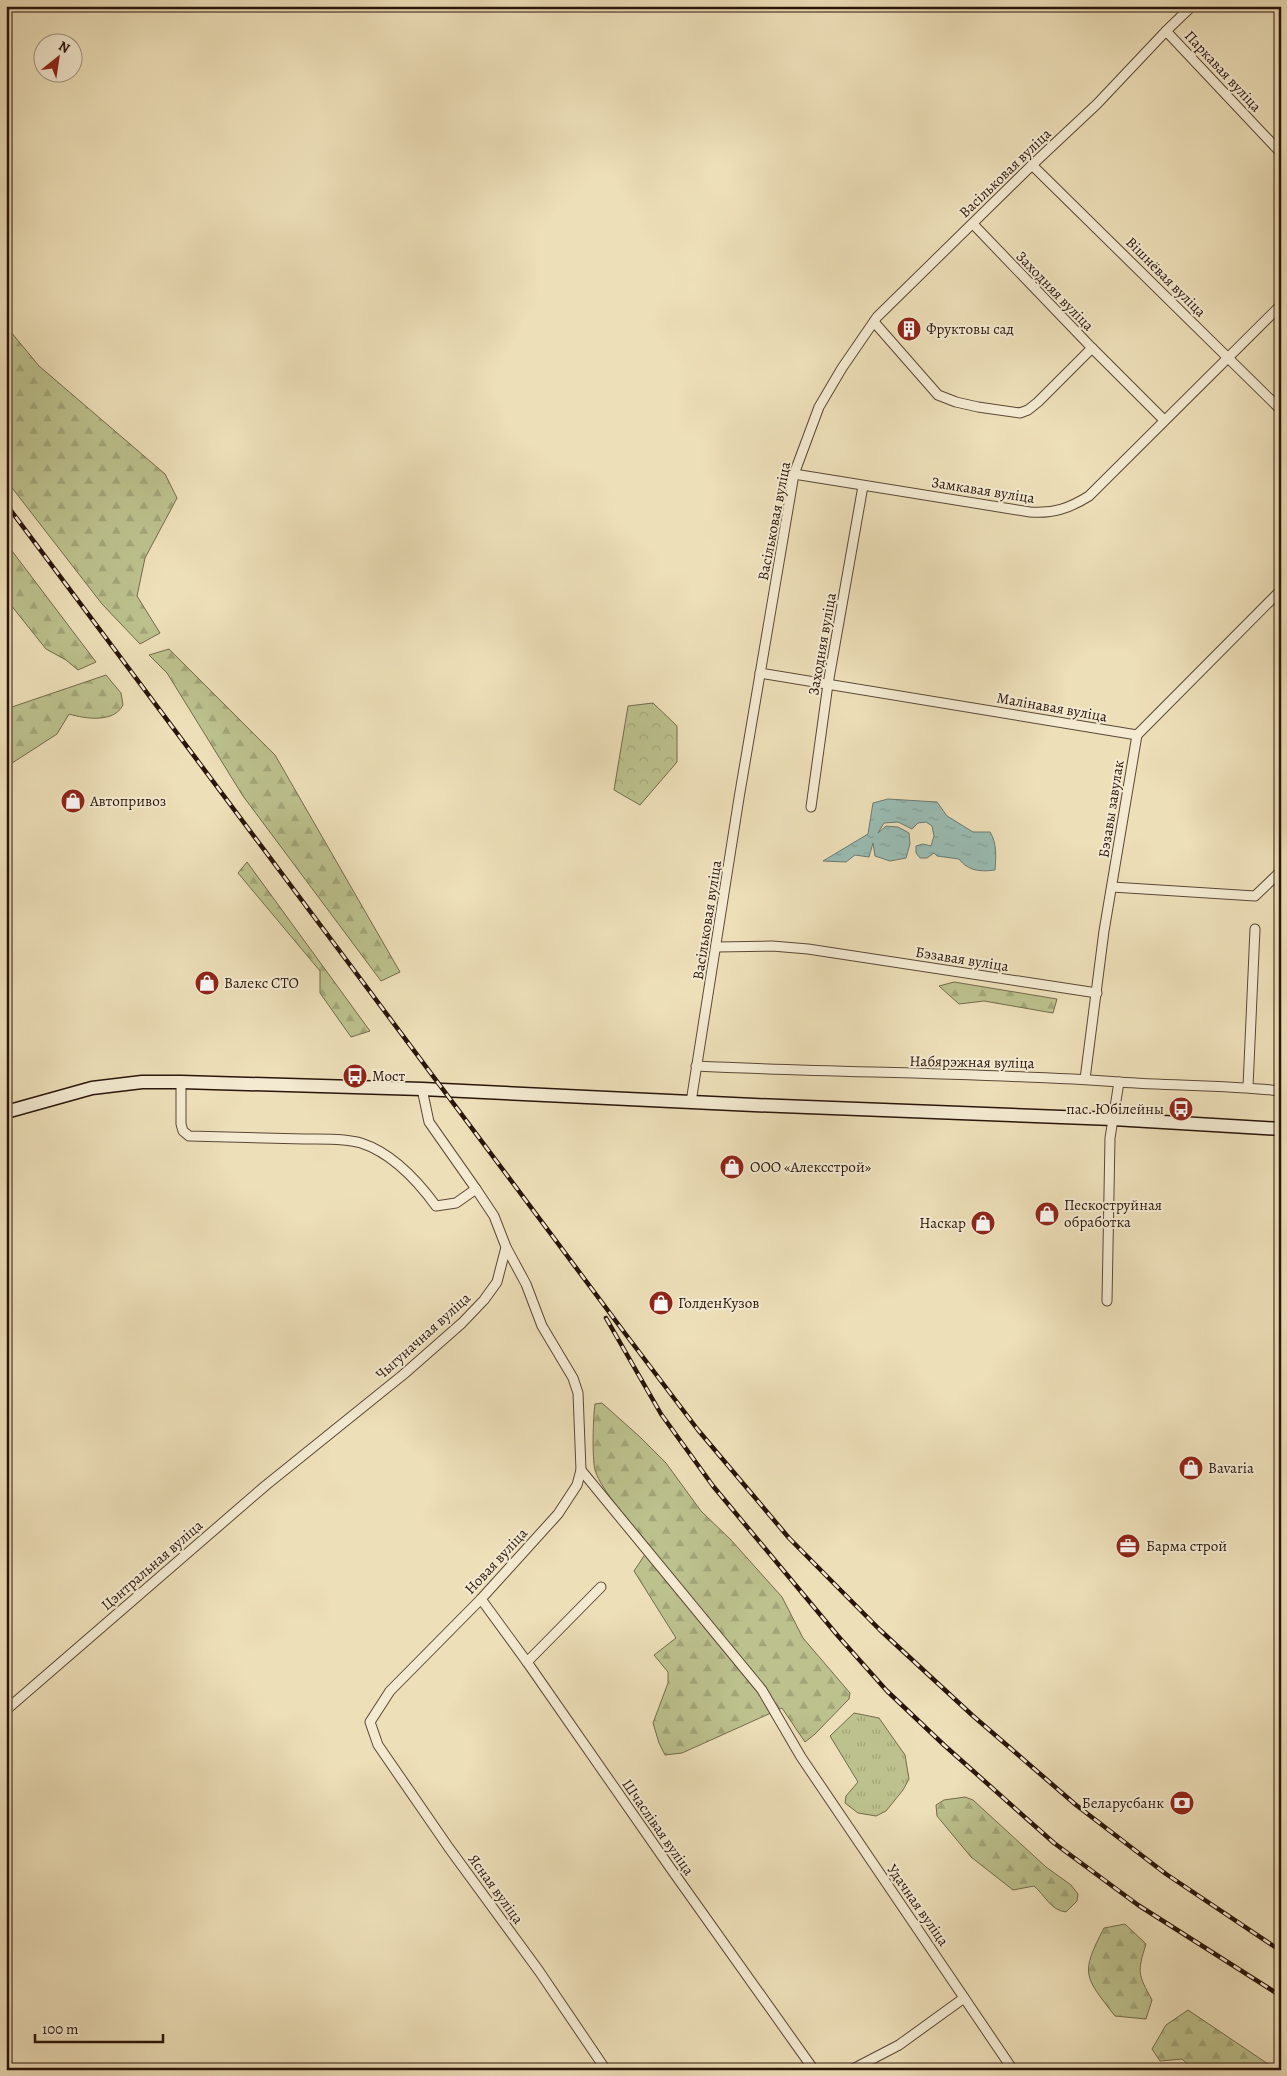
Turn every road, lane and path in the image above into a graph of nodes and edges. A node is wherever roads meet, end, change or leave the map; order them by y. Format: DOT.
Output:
graph roads {
  1 [pos="1192,6"];
  2 [pos="1166,31"];
  3 [pos="1281,153"];
  4 [pos="1032,165"];
  5 [pos="973,224"];
  6 [pos="1281,305"];
  7 [pos="874,322"];
  8 [pos="1092,348"];
  9 [pos="1228,358"];
  10 [pos="1281,410"];
  11 [pos="1164,420"];
  12 [pos="794,474"];
  13 [pos="863,486"];
  14 [pos="1281,590"];
  15 [pos="760,673"];
  16 [pos="828,684"];
  17 [pos="1137,736"];
  18 [pos="811,807"];
  19 [pos="1281,870"];
  20 [pos="1112,887"];
  21 [pos="1255,928"];
  22 [pos="717,947"];
  23 [pos="1097,993"];
  24 [pos="696,1066"];
  25 [pos="1085,1079"];
  26 [pos="181,1082"];
  27 [pos="1119,1082"];
  28 [pos="1248,1087"];
  29 [pos="422,1089"];
  30 [pos="1281,1091"];
  31 [pos="691,1102"];
  32 [pos="6,1112"];
  33 [pos="1113,1119"];
  34 [pos="1281,1129"];
  35 [pos="476,1189"];
  36 [pos="506,1246"];
  37 [pos="1107,1301"];
  38 [pos="317,1443"];
  39 [pos="581,1470"];
  40 [pos="601,1587"];
  41 [pos="480,1599"];
  42 [pos="527,1662"];
  43 [pos="6,1710"];
  44 [pos="370,1722"];
  45 [pos="964,1998"];
  46 [pos="606,2070"];
  47 [pos="814,2070"];
  48 [pos="851,2070"];
  49 [pos="1013,2070"];
  1 -- 2 [label="street, Васільковая вуліца"];
  2 -- 3 [label="street, Паркавая вуліца"];
  2 -- 4 [label="street, Васільковая вуліца"];
  4 -- 5 [label="street, Васільковая вуліца"];
  4 -- 9 [label="street, Вішнёвая вуліца"];
  5 -- 7 [label="street, Васільковая вуліца"];
  5 -- 8 [label="street, Заходняя вуліца"];
  6 -- 9 [label="street, Замкавая вуліца"];
  7 -- 8 [label="street, Заходняя вуліца"];
  7 -- 12 [label="street, Васільковая вуліца"];
  8 -- 11 [label="street"];
  9 -- 10 [label="street, Вішнёвая вуліца"];
  9 -- 11 [label="street, Замкавая вуліца"];
  11 -- 13 [label="street, Замкавая вуліца"];
  12 -- 13 [label="street, Замкавая вуліца"];
  12 -- 15 [label="street, Васільковая вуліца"];
  13 -- 16 [label="street, Заходняя вуліца"];
  14 -- 17 [label="street"];
  15 -- 16 [label="street, Малінавая вуліца"];
  15 -- 22 [label="street, Васільковая вуліца"];
  16 -- 17 [label="street, Малінавая вуліца"];
  16 -- 18 [label="street, Заходняя вуліца"];
  17 -- 20 [label="street, Бэзавы завулак"];
  19 -- 20 [label="street"];
  20 -- 23 [label="street"];
  21 -- 28 [label="street"];
  22 -- 23 [label="street, Бэзавая вуліца"];
  22 -- 24 [label="street, Васільковая вуліца"];
  23 -- 25 [label="street"];
  24 -- 25 [label="street, Набярэжная вуліца"];
  24 -- 31 [label="street, Васільковая вуліца"];
  25 -- 27 [label="street, Набярэжная вуліца"];
  26 -- 29 [label="street"];
  26 -- 32 [label="street"];
  26 -- 35 [label="street"];
  27 -- 28 [label="street, Набярэжная вуліца"];
  27 -- 33 [label="street"];
  28 -- 30 [label="street, Набярэжная вуліца"];
  29 -- 31 [label="street"];
  29 -- 35 [label="street"];
  31 -- 33 [label="street"];
  33 -- 34 [label="street"];
  33 -- 37 [label="street"];
  35 -- 36 [label="street"];
  36 -- 38 [label="street, Чыгуначная вуліца"];
  36 -- 39 [label="street, Новая вуліца"];
  38 -- 43 [label="street, Цэнтральная вуліца"];
  39 -- 41 [label="street, Новая вуліца"];
  39 -- 45 [label="street, Удачная вуліца"];
  40 -- 42 [label="street"];
  41 -- 42 [label="street, Шчаслівая вуліца"];
  41 -- 44 [label="street, Новая вуліца"];
  42 -- 47 [label="street, Шчаслівая вуліца"];
  44 -- 46 [label="street, Ясная вуліца"];
  45 -- 48 [label="street"];
  45 -- 49 [label="street, Удачная вуліца"];
}
